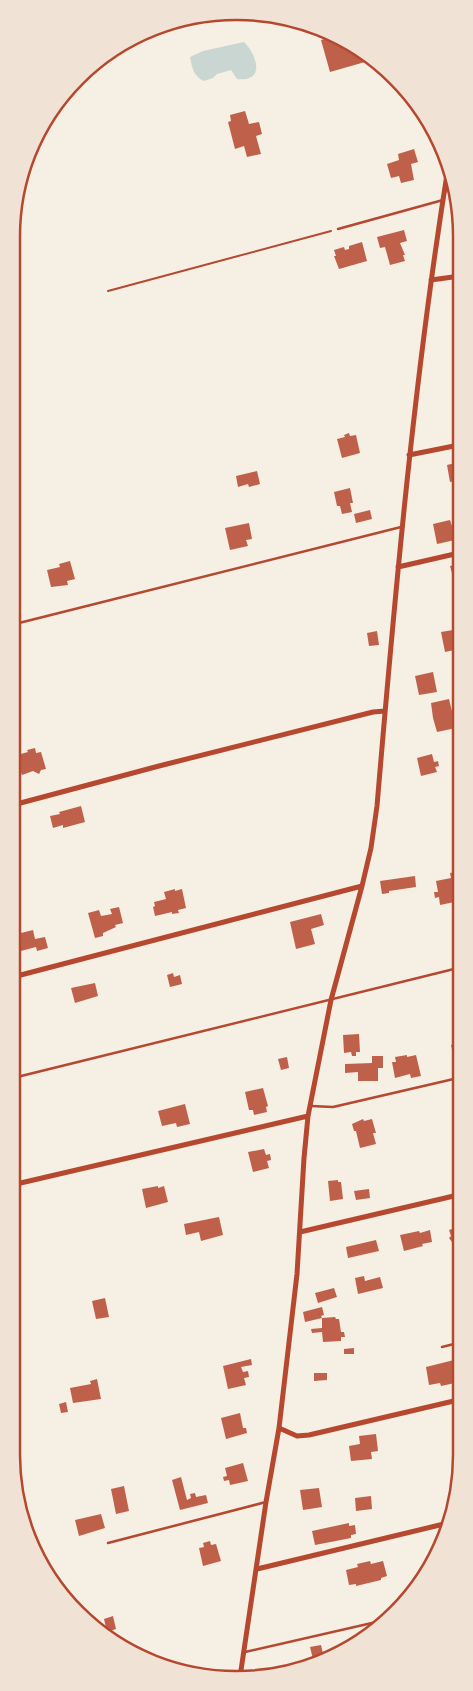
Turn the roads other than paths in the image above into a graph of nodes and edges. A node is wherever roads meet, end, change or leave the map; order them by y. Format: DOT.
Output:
graph roads {
  1 [pos="446,180"];
  2 [pos="443,200"];
  3 [pos="338,229"];
  4 [pos="453,277"];
  5 [pos="431,280"];
  6 [pos="453,446"];
  7 [pos="409,454"];
  8 [pos="402,527"];
  9 [pos="453,554"];
  10 [pos="398,567"];
  11 [pos="20,623"];
  12 [pos="385,711"];
  13 [pos="20,803"];
  14 [pos="362,886"];
  15 [pos="453,969"];
  16 [pos="20,975"];
  17 [pos="331,1000"];
  18 [pos="20,1076"];
  19 [pos="453,1079"];
  20 [pos="310,1106"];
  21 [pos="308,1116"];
  22 [pos="20,1183"];
  23 [pos="453,1196"];
  24 [pos="300,1232"];
  25 [pos="453,1344"];
  26 [pos="442,1347"];
  27 [pos="453,1401"];
  28 [pos="279,1428"];
  29 [pos="266,1502"];
  30 [pos="442,1524"];
  31 [pos="108,1543"];
  32 [pos="257,1569"];
  33 [pos="372,1623"];
  34 [pos="244,1652"];
  35 [pos="241,1671"];
  1 -- 2 [label="street"];
  2 -- 3 [label="lane"];
  2 -- 5 [label="street"];
  4 -- 5 [label="street"];
  5 -- 7 [label="street"];
  6 -- 7 [label="street"];
  7 -- 8 [label="street"];
  8 -- 10 [label="street"];
  8 -- 11 [label="lane"];
  9 -- 10 [label="street"];
  10 -- 12 [label="street"];
  12 -- 13 [label="street"];
  12 -- 14 [label="street"];
  14 -- 16 [label="street"];
  14 -- 17 [label="street"];
  15 -- 17 [label="lane"];
  17 -- 18 [label="lane"];
  17 -- 20 [label="street"];
  19 -- 20 [label="lane"];
  20 -- 21 [label="street"];
  21 -- 22 [label="street"];
  21 -- 24 [label="street"];
  23 -- 24 [label="street"];
  24 -- 28 [label="street"];
  25 -- 26 [label="lane"];
  27 -- 28 [label="street"];
  28 -- 29 [label="street"];
  29 -- 31 [label="lane"];
  29 -- 32 [label="street"];
  30 -- 32 [label="street"];
  32 -- 34 [label="street"];
  33 -- 34 [label="lane"];
  34 -- 35 [label="street"];
}
